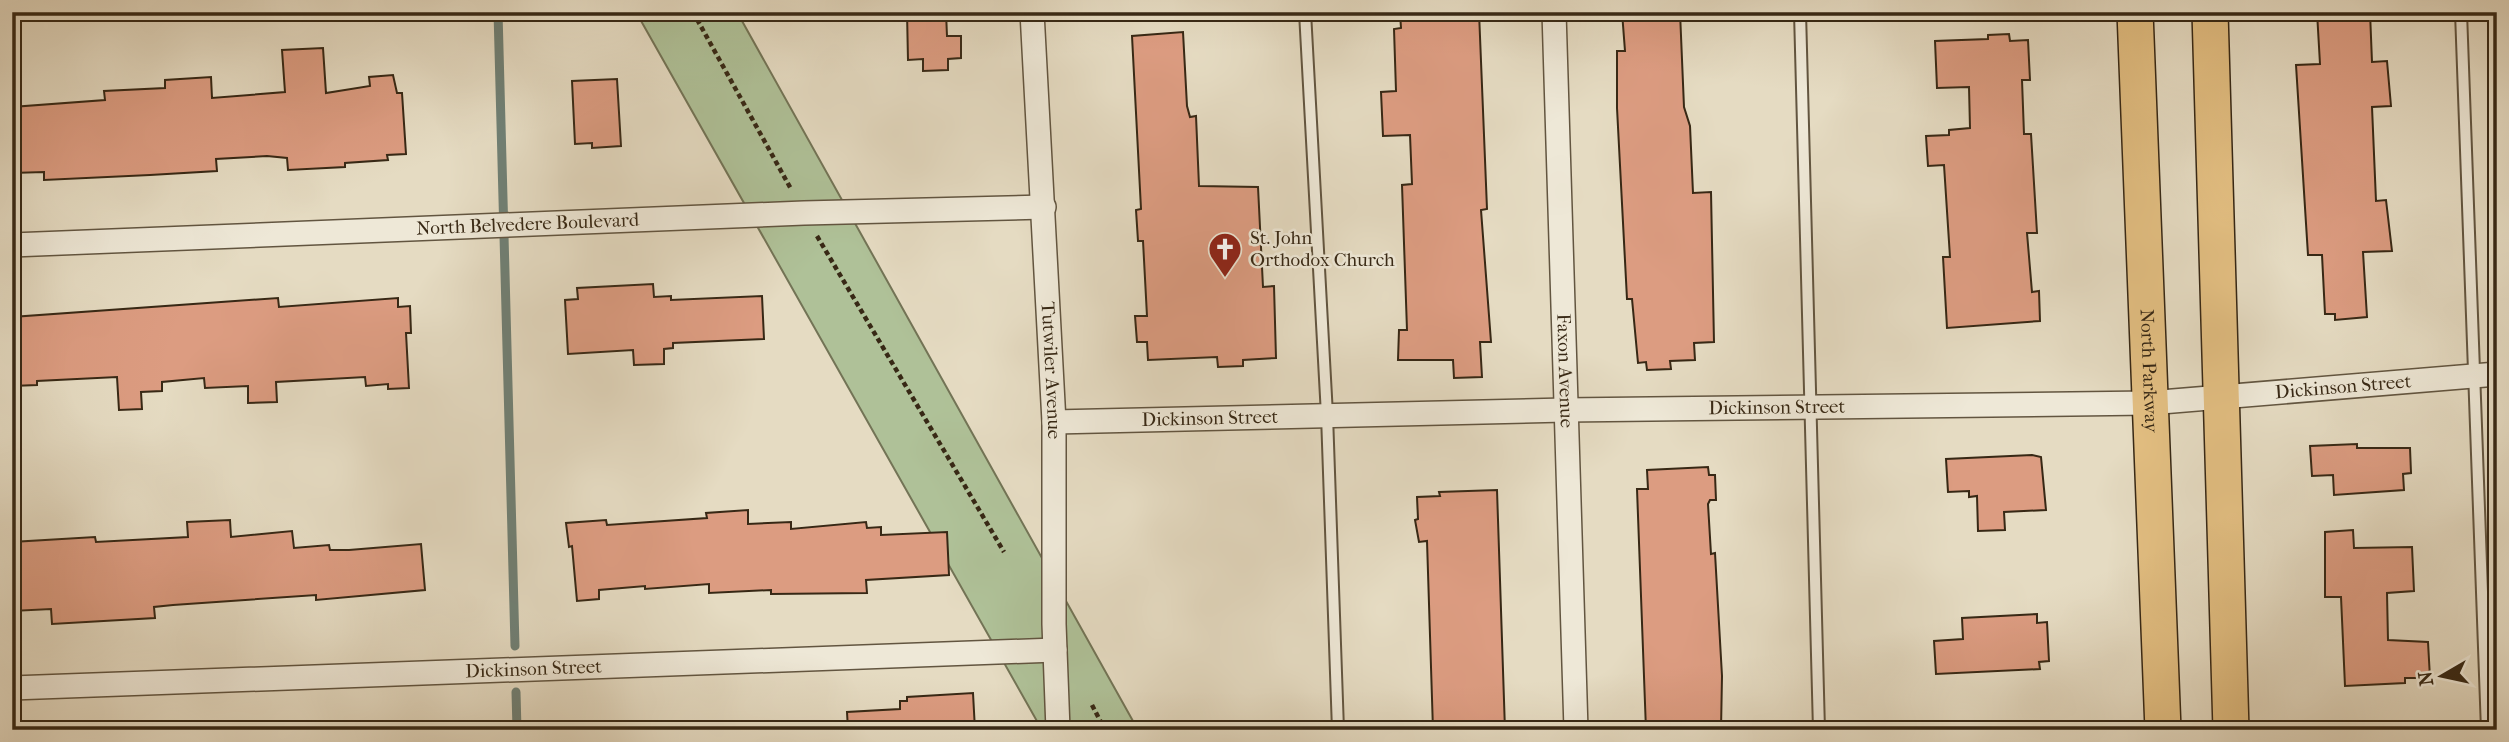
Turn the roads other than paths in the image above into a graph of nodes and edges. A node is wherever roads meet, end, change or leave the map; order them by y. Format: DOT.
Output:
graph roads {
  1 [pos="1032,12"];
  2 [pos="1305,12"];
  3 [pos="1554,12"];
  4 [pos="1800,12"];
  5 [pos="2135,12"];
  6 [pos="2210,12"];
  7 [pos="2461,12"];
  8 [pos="1044,207"];
  9 [pos="12,244"];
  10 [pos="2485,375"];
  11 [pos="2219,397"];
  12 [pos="2149,403"];
  13 [pos="1809,407"];
  14 [pos="1565,410"];
  15 [pos="1328,415"];
  16 [pos="1054,422"];
  17 [pos="1055,650"];
  18 [pos="12,688"];
  19 [pos="1058,730"];
  20 [pos="1338,730"];
  21 [pos="1576,730"];
  22 [pos="1819,730"];
  23 [pos="2163,730"];
  24 [pos="2231,730"];
  25 [pos="2487,730"];
  1 -- 8 [label="street, Tutwiler Avenue"];
  2 -- 15 [label="lane"];
  3 -- 14 [label="street, Faxon Avenue"];
  4 -- 13 [label="lane"];
  5 -- 12 [label="main road, North Parkway"];
  6 -- 11 [label="main road"];
  7 -- 10 [label="lane"];
  8 -- 9 [label="street, North Belvedere Boulevard"];
  8 -- 16 [label="street, Tutwiler Avenue"];
  10 -- 11 [label="street, Dickinson Street"];
  10 -- 25 [label="lane"];
  11 -- 12 [label="street, Dickinson Street"];
  11 -- 24 [label="main road"];
  12 -- 13 [label="street, Dickinson Street"];
  12 -- 23 [label="main road, North Parkway"];
  13 -- 14 [label="street, Dickinson Street"];
  13 -- 22 [label="lane"];
  14 -- 15 [label="street, Dickinson Street"];
  14 -- 21 [label="street, Faxon Avenue"];
  15 -- 16 [label="street, Dickinson Street"];
  15 -- 20 [label="lane"];
  16 -- 17 [label="street, Tutwiler Avenue"];
  17 -- 18 [label="street, Dickinson Street"];
  17 -- 19 [label="street, Tutwiler Avenue"];
}
